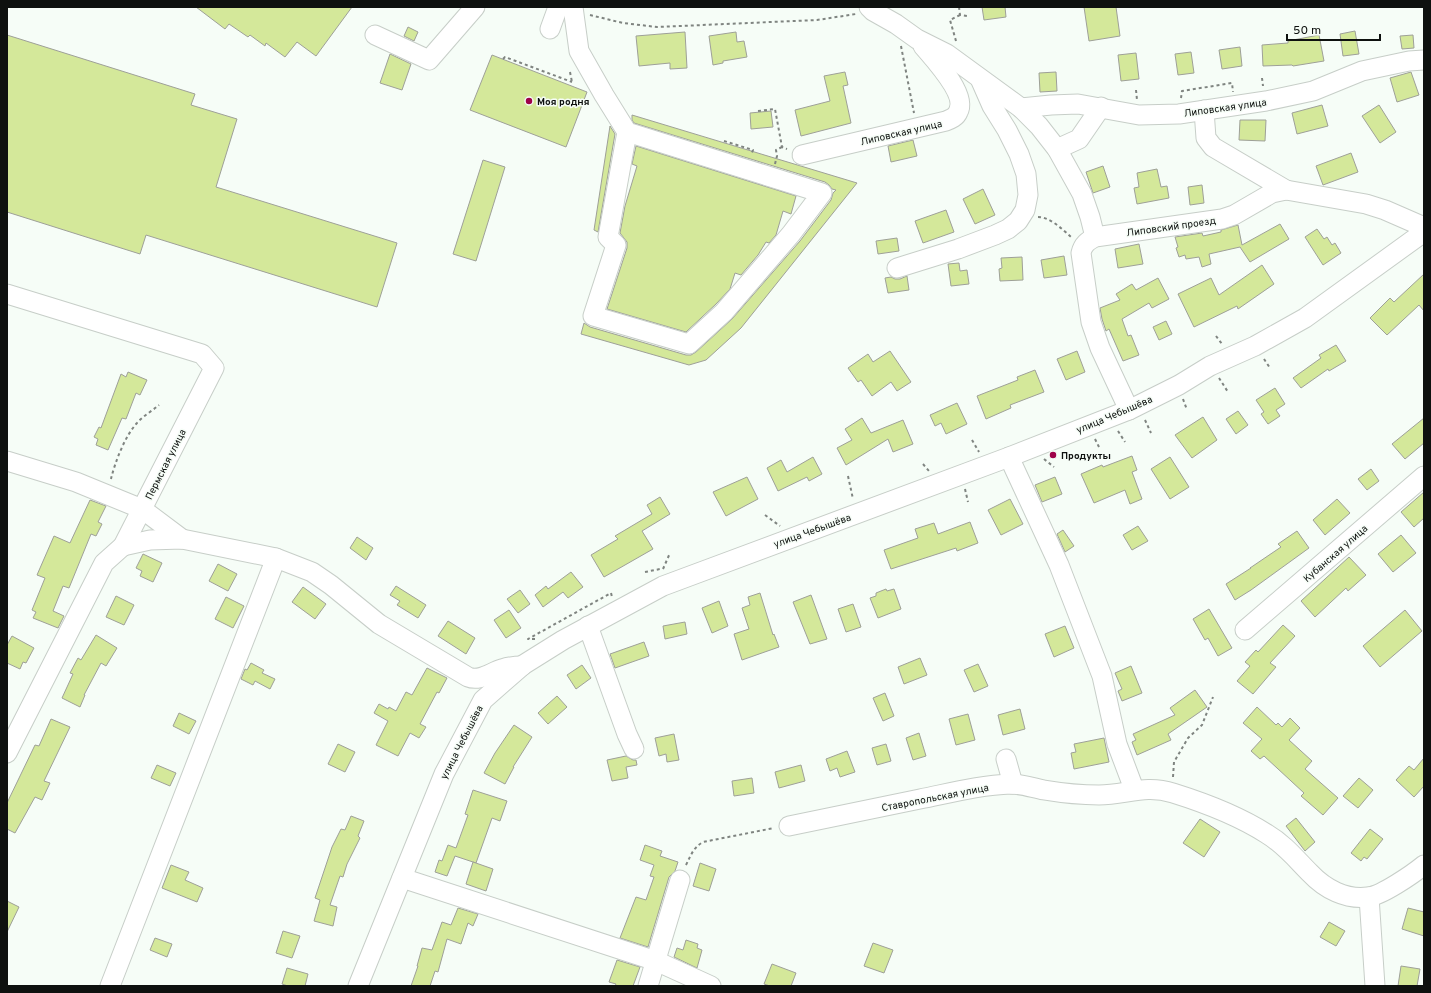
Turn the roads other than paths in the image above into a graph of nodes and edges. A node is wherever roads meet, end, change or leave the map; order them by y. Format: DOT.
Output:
graph roads {
  1 [pos="475,7"];
  2 [pos="568,8"];
  3 [pos="871,9"];
  4 [pos="550,29"];
  5 [pos="375,35"];
  6 [pos="909,43"];
  7 [pos="1424,60"];
  8 [pos="980,80"];
  9 [pos="1101,107"];
  10 [pos="1020,108"];
  11 [pos="1204,110"];
  12 [pos="627,132"];
  13 [pos="1057,149"];
  14 [pos="802,155"];
  15 [pos="1286,190"];
  16 [pos="1424,227"];
  17 [pos="1424,232"];
  18 [pos="1089,242"];
  19 [pos="897,268"];
  20 [pos="7,294"];
  21 [pos="1129,410"];
  22 [pos="1009,457"];
  23 [pos="7,461"];
  24 [pos="1424,476"];
  25 [pos="142,509"];
  26 [pos="182,539"];
  27 [pos="123,546"];
  28 [pos="276,558"];
  29 [pos="588,626"];
  30 [pos="1245,630"];
  31 [pos="523,665"];
  32 [pos="634,749"];
  33 [pos="7,753"];
  34 [pos="1006,759"];
  35 [pos="1013,784"];
  36 [pos="1134,790"];
  37 [pos="789,826"];
  38 [pos="1424,865"];
  39 [pos="402,878"];
  40 [pos="680,880"];
  41 [pos="1369,897"];
  42 [pos="656,961"];
  43 [pos="110,986"];
  44 [pos="358,986"];
  45 [pos="648,986"];
  46 [pos="711,986"];
  47 [pos="1375,986"];
  1 -- 5 [label="street"];
  2 -- 4 [label="street"];
  2 -- 12 [label="street"];
  3 -- 6 [label="street"];
  6 -- 8 [label="street"];
  6 -- 14 [label="street, Липовская улица"];
  7 -- 11 [label="street, Липовская улица"];
  8 -- 10 [label="street"];
  8 -- 19 [label="street"];
  9 -- 10 [label="street, Липовская улица"];
  9 -- 11 [label="street, Липовская улица"];
  9 -- 13 [label="street"];
  10 -- 13 [label="street"];
  11 -- 15 [label="street"];
  12 -- 12 [label="street"];
  13 -- 18 [label="street"];
  15 -- 16 [label="street, Липовский проезд"];
  15 -- 18 [label="street, Липовский проезд"];
  17 -- 21 [label="street, улица Чебышёва"];
  18 -- 21 [label="street"];
  20 -- 25 [label="street, Пермская улица"];
  21 -- 22 [label="street, улица Чебышёва"];
  22 -- 29 [label="street, улица Чебышёва"];
  22 -- 36 [label="street"];
  23 -- 25 [label="street"];
  24 -- 30 [label="street, Кубанская улица"];
  25 -- 26 [label="street"];
  25 -- 27 [label="street, Пермская улица"];
  26 -- 27 [label="street"];
  26 -- 28 [label="street"];
  27 -- 33 [label="street, Пермская улица"];
  28 -- 31 [label="street"];
  28 -- 43 [label="street"];
  29 -- 31 [label="street, улица Чебышёва"];
  29 -- 32 [label="street"];
  31 -- 39 [label="street, улица Чебышёва"];
  34 -- 35 [label="street"];
  35 -- 36 [label="street, Ставропольская улица"];
  35 -- 37 [label="street, Ставропольская улица"];
  36 -- 41 [label="street, Ставропольская улица"];
  38 -- 41 [label="street, Ставропольская улица"];
  39 -- 42 [label="street"];
  39 -- 44 [label="street, улица Чебышёва"];
  40 -- 42 [label="street"];
  41 -- 47 [label="street"];
  42 -- 45 [label="street"];
  42 -- 46 [label="street"];
}
